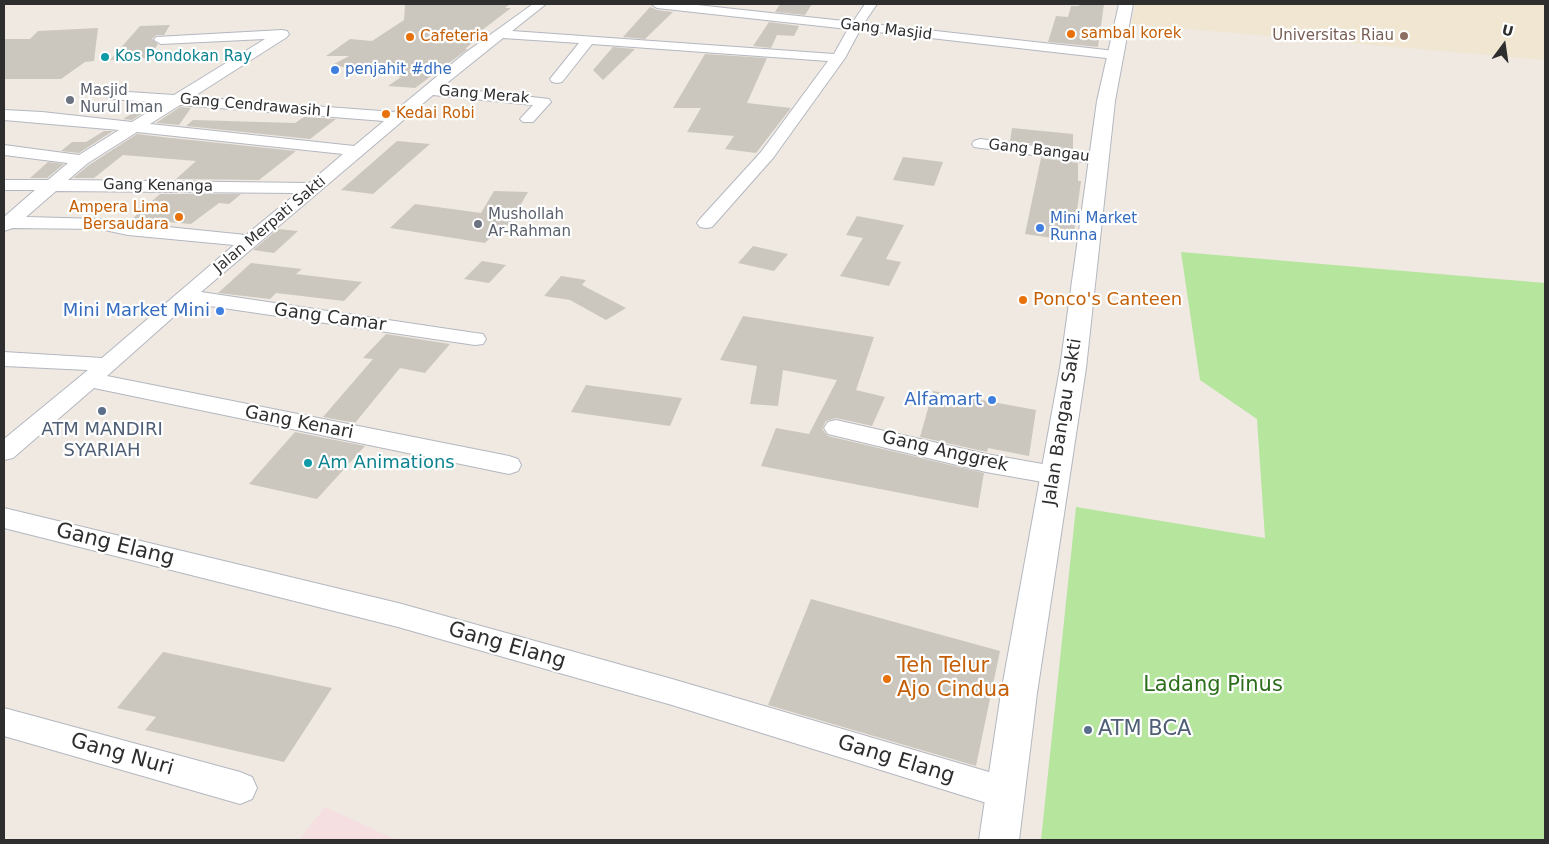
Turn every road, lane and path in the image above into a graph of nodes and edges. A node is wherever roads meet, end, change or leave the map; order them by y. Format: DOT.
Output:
graph roads {
  1 [pos="540,4"];
  2 [pos="657,4"];
  3 [pos="1126,4"];
  4 [pos="861,14"];
  5 [pos="502,34"];
  6 [pos="161,40"];
  7 [pos="588,41"];
  8 [pos="1115,55"];
  9 [pos="838,58"];
  10 [pos="557,79"];
  11 [pos="430,90"];
  12 [pos="113,95"];
  13 [pos="179,99"];
  14 [pos="4,116"];
  15 [pos="398,117"];
  16 [pos="528,120"];
  17 [pos="136,127"];
  18 [pos="980,144"];
  19 [pos="4,150"];
  20 [pos="358,151"];
  21 [pos="1099,159"];
  22 [pos="82,160"];
  23 [pos="4,185"];
  24 [pos="53,185"];
  25 [pos="313,188"];
  26 [pos="706,223"];
  27 [pos="5,228"];
  28 [pos="250,241"];
  29 [pos="185,296"];
  30 [pos="475,339"];
  31 [pos="4,359"];
  32 [pos="99,373"];
  33 [pos="836,428"];
  34 [pos="10,442"];
  35 [pos="508,465"];
  36 [pos="1054,475"];
  37 [pos="4,518"];
  38 [pos="4,722"];
  39 [pos="240,788"];
  40 [pos="1006,793"];
  41 [pos="1000,840"];
  1 -- 5 [label="street, Jalan Merpati Sakti"];
  2 -- 4 [label="street, Gang Masjid"];
  3 -- 8 [label="street, Jalan Bangau Sakti"];
  4 -- 8 [label="street, Gang Masjid"];
  4 -- 9 [label="street"];
  5 -- 7 [label="street"];
  5 -- 11 [label="street, Jalan Merpati Sakti"];
  6 -- 13 [label="street"];
  7 -- 9 [label="street"];
  7 -- 10 [label="street"];
  8 -- 21 [label="street, Jalan Bangau Sakti"];
  9 -- 26 [label="street"];
  11 -- 15 [label="street, Jalan Merpati Sakti"];
  11 -- 16 [label="street, Gang Merak"];
  12 -- 13 [label="street, Gang Cendrawasih I"];
  13 -- 15 [label="street, Gang Cendrawasih I"];
  13 -- 17 [label="street"];
  14 -- 17 [label="street"];
  15 -- 20 [label="street, Jalan Merpati Sakti"];
  17 -- 20 [label="street"];
  17 -- 22 [label="street"];
  18 -- 21 [label="street, Gang Bangau"];
  19 -- 22 [label="street"];
  20 -- 25 [label="street, Jalan Merpati Sakti"];
  21 -- 36 [label="street, Jalan Bangau Sakti"];
  22 -- 24 [label="street"];
  23 -- 24 [label="street, Gang Kenanga"];
  24 -- 25 [label="street, Gang Kenanga"];
  24 -- 27 [label="street"];
  25 -- 28 [label="street, Jalan Merpati Sakti"];
  27 -- 28 [label="street"];
  28 -- 29 [label="street, Jalan Merpati Sakti"];
  29 -- 30 [label="street, Gang Camar"];
  29 -- 32 [label="street, Jalan Merpati Sakti"];
  31 -- 32 [label="street, Gang Kenari"];
  32 -- 34 [label="street, Jalan Merpati Sakti"];
  32 -- 35 [label="street, Gang Kenari"];
  33 -- 36 [label="street, Gang Anggrek"];
  36 -- 40 [label="street, Jalan Bangau Sakti"];
  37 -- 40 [label="street, Gang Elang"];
  38 -- 39 [label="street, Gang Nuri"];
  40 -- 41 [label="street, Jalan Bangau Sakti"];
}
